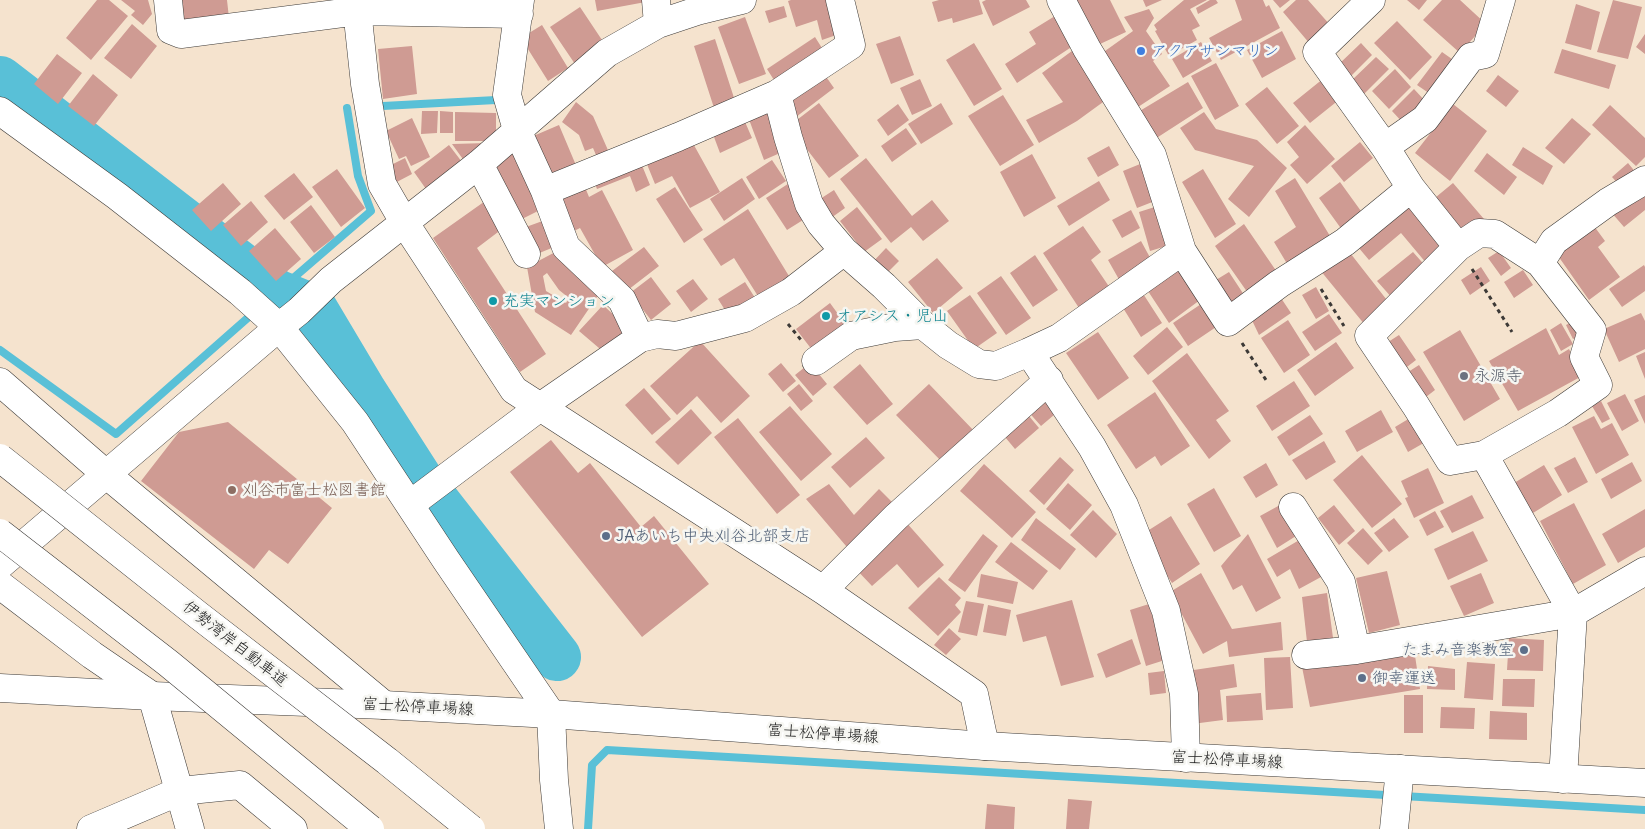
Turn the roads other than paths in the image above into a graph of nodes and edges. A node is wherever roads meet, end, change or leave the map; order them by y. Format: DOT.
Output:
graph roads {
  1 [pos="168,0"];
  2 [pos="742,0"];
  3 [pos="840,0"];
  4 [pos="1062,0"];
  5 [pos="1371,0"];
  6 [pos="1501,0"];
  7 [pos="357,6"];
  8 [pos="519,7"];
  9 [pos="657,12"];
  10 [pos="777,94"];
  11 [pos="0,111"];
  12 [pos="517,130"];
  13 [pos="1385,147"];
  14 [pos="479,164"];
  15 [pos="1645,180"];
  16 [pos="1411,188"];
  17 [pos="545,190"];
  18 [pos="404,222"];
  19 [pos="1458,247"];
  20 [pos="844,251"];
  21 [pos="1182,251"];
  22 [pos="526,254"];
  23 [pos="1540,263"];
  24 [pos="289,319"];
  25 [pos="923,325"];
  26 [pos="640,338"];
  27 [pos="1029,352"];
  28 [pos="816,361"];
  29 [pos="1049,380"];
  30 [pos="0,382"];
  31 [pos="540,406"];
  32 [pos="1484,455"];
  33 [pos="0,458"];
  34 [pos="107,475"];
  35 [pos="414,498"];
  36 [pos="1293,507"];
  37 [pos="0,532"];
  38 [pos="0,565"];
  39 [pos="1645,571"];
  40 [pos="0,585"];
  41 [pos="823,590"];
  42 [pos="1573,613"];
  43 [pos="1356,650"];
  44 [pos="1306,655"];
  45 [pos="0,688"];
  46 [pos="152,696"];
  47 [pos="384,705"];
  48 [pos="551,714"];
  49 [pos="985,746"];
  50 [pos="1186,758"];
  51 [pos="1563,779"];
  52 [pos="1645,783"];
  53 [pos="180,791"];
  54 [pos="1397,796"];
  55 [pos="92,829"];
  56 [pos="190,829"];
  57 [pos="293,829"];
  58 [pos="370,829"];
  59 [pos="471,829"];
  60 [pos="559,829"];
  1 -- 7 [label="main road"];
  2 -- 9 [label="main road"];
  3 -- 10 [label="main road"];
  4 -- 21 [label="main road"];
  5 -- 13 [label="main road"];
  6 -- 13 [label="main road"];
  7 -- 8 [label="main road"];
  7 -- 18 [label="main road"];
  8 -- 12 [label="main road"];
  9 -- 12 [label="main road"];
  10 -- 17 [label="main road"];
  10 -- 20 [label="main road"];
  11 -- 24 [label="main road"];
  12 -- 14 [label="main road"];
  12 -- 17 [label="main road"];
  13 -- 16 [label="main road"];
  14 -- 18 [label="main road"];
  14 -- 22 [label="main road"];
  15 -- 23 [label="main road"];
  16 -- 19 [label="main road"];
  16 -- 21 [label="main road"];
  17 -- 26 [label="main road"];
  18 -- 24 [label="main road"];
  18 -- 31 [label="main road"];
  19 -- 23 [label="main road"];
  19 -- 32 [label="main road"];
  20 -- 25 [label="main road"];
  20 -- 26 [label="main road"];
  21 -- 27 [label="main road"];
  23 -- 32 [label="main road"];
  24 -- 34 [label="main road"];
  24 -- 35 [label="main road"];
  25 -- 27 [label="main road"];
  25 -- 28 [label="main road"];
  26 -- 31 [label="main road"];
  27 -- 29 [label="main road"];
  29 -- 41 [label="main road"];
  29 -- 50 [label="main road"];
  30 -- 34 [label="main road"];
  31 -- 35 [label="main road"];
  31 -- 41 [label="main road"];
  32 -- 42 [label="main road"];
  33 -- 59 [label="main road, 伊勢湾岸自動車道, bridge"];
  34 -- 38 [label="main road"];
  34 -- 47 [label="main road"];
  35 -- 48 [label="main road"];
  36 -- 43 [label="main road"];
  37 -- 58 [label="main road, bridge"];
  39 -- 42 [label="main road"];
  40 -- 46 [label="main road"];
  41 -- 49 [label="main road"];
  42 -- 43 [label="main road"];
  42 -- 51 [label="main road"];
  43 -- 44 [label="main road"];
  45 -- 46 [label="main road, 富士松停車場線"];
  46 -- 47 [label="main road, 富士松停車場線"];
  46 -- 53 [label="main road"];
  47 -- 48 [label="main road, 富士松停車場線"];
  48 -- 49 [label="main road, 富士松停車場線"];
  48 -- 60 [label="main road"];
  49 -- 50 [label="main road, 富士松停車場線"];
  50 -- 54 [label="main road, 富士松停車場線"];
  51 -- 52 [label="main road, 富士松停車場線"];
  51 -- 54 [label="main road, 富士松停車場線"];
  53 -- 55 [label="main road"];
  53 -- 56 [label="main road"];
  53 -- 57 [label="main road"];
}
